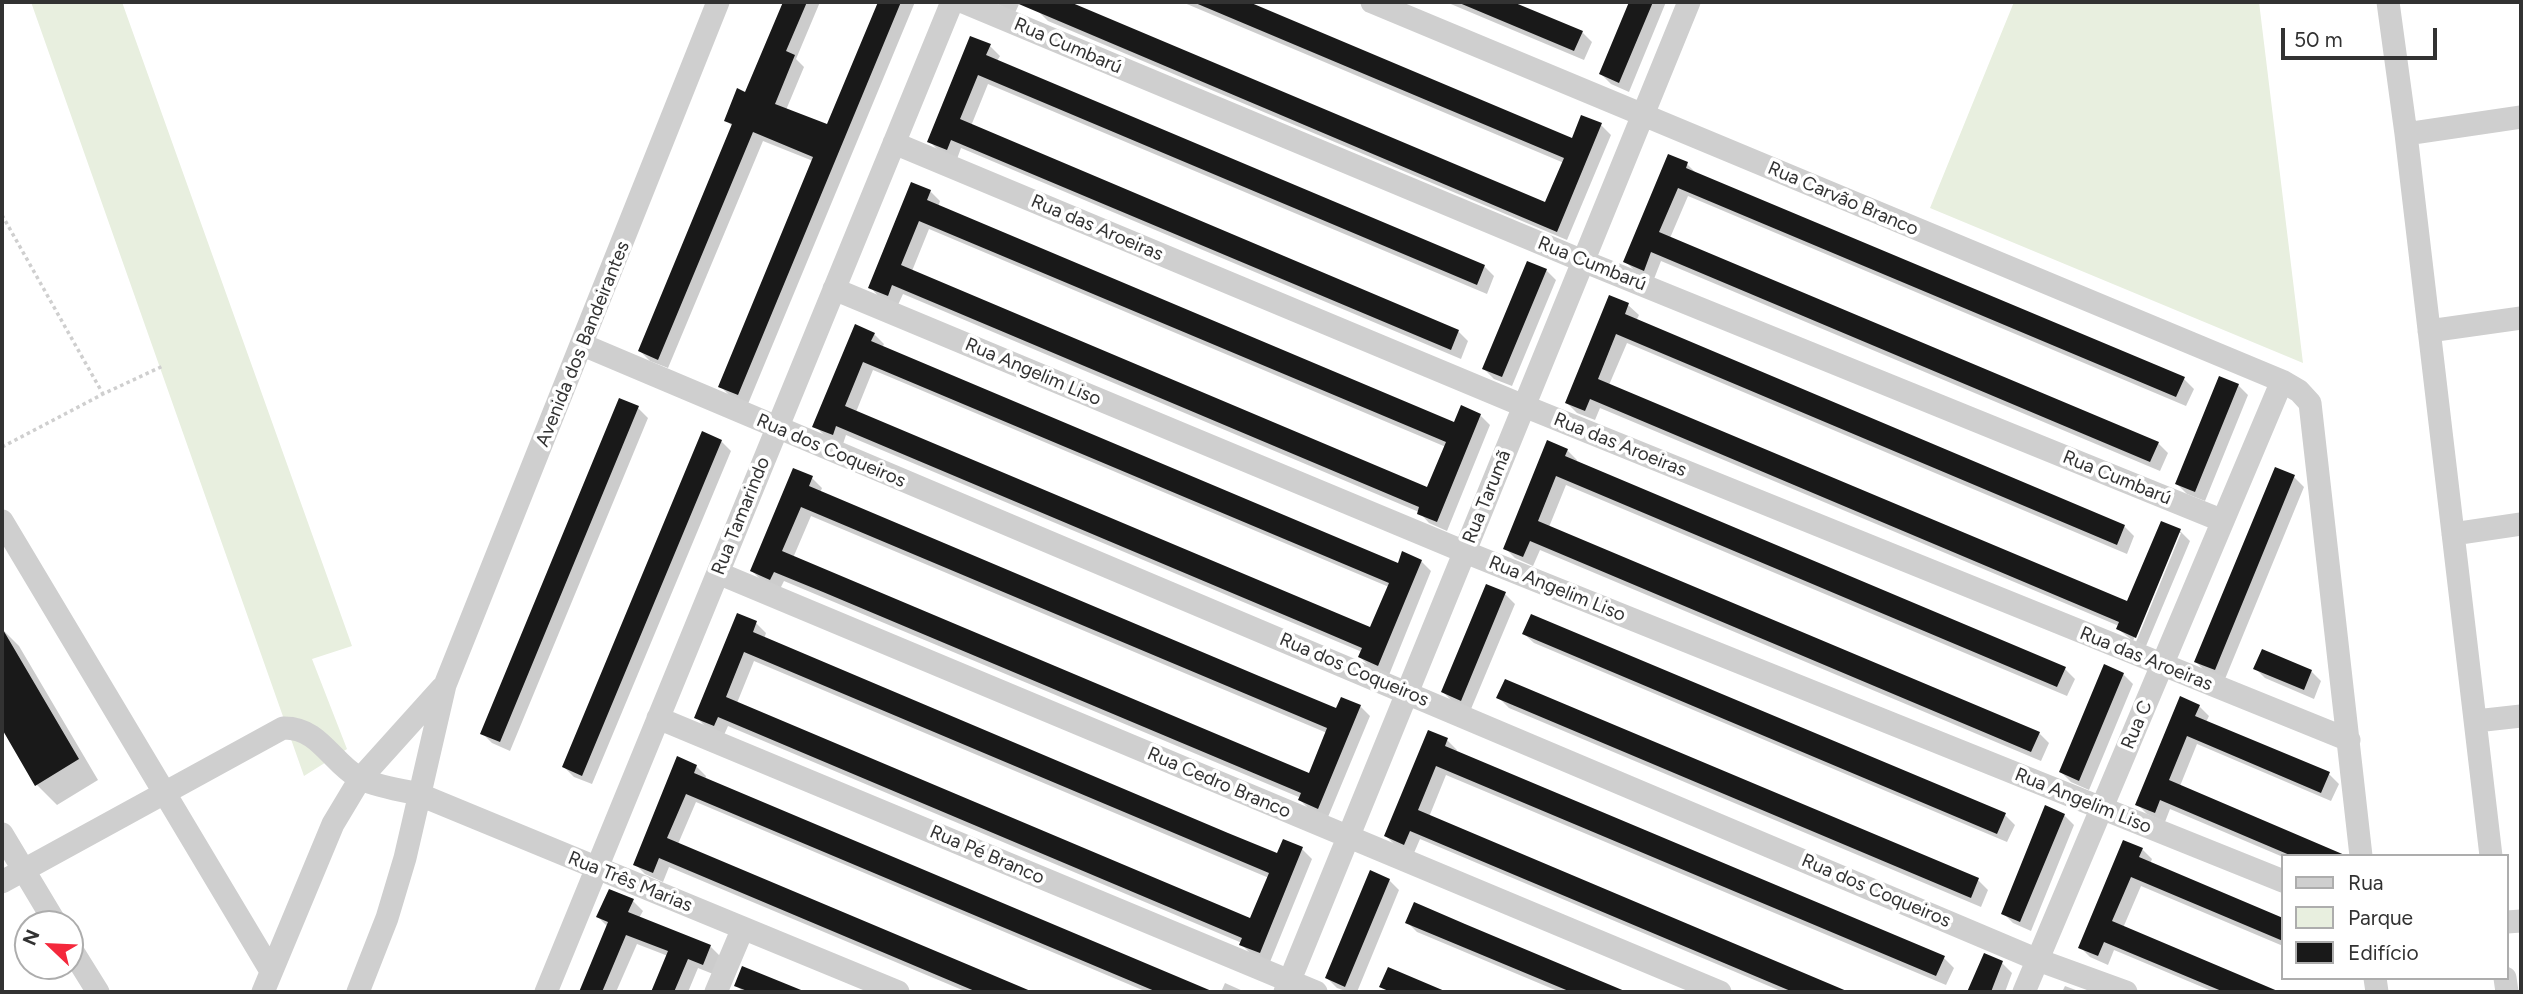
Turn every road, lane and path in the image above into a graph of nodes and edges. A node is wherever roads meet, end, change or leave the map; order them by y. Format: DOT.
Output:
graph roads {
  1 [pos="719,2"];
  2 [pos="952,2"];
  3 [pos="962,2"];
  4 [pos="1372,2"];
  5 [pos="1689,2"];
  6 [pos="2388,2"];
  7 [pos="1643,116"];
  8 [pos="2521,117"];
  9 [pos="2406,134"];
  10 [pos="894,143"];
  11 [pos="2,215"];
  12 [pos="1583,261"];
  13 [pos="834,289"];
  14 [pos="2521,318"];
  15 [pos="2429,331"];
  16 [pos="583,345"];
  17 [pos="163,366"];
  18 [pos="2282,381"];
  19 [pos="103,394"];
  20 [pos="1524,406"];
  21 [pos="777,429"];
  22 [pos="2,447"];
  23 [pos="2,521"];
  24 [pos="2223,521"];
  25 [pos="2521,524"];
  26 [pos="2453,534"];
  27 [pos="1465,552"];
  28 [pos="718,573"];
  29 [pos="2162,666"];
  30 [pos="445,685"];
  31 [pos="1408,692"];
  32 [pos="2521,716"];
  33 [pos="658,718"];
  34 [pos="2476,721"];
  35 [pos="2349,740"];
  36 [pos="360,779"];
  37 [pos="163,793"];
  38 [pos="418,794"];
  39 [pos="2102,808"];
  40 [pos="2,834"];
  41 [pos="1348,837"];
  42 [pos="2361,854"];
  43 [pos="2491,854"];
  44 [pos="597,868"];
  45 [pos="23,870"];
  46 [pos="2282,881"];
  47 [pos="2,882"];
  48 [pos="47,910"];
  49 [pos="743,928"];
  50 [pos="2038,960"];
  51 [pos="84,970"];
  52 [pos="267,982"];
  53 [pos="1287,987"];
  54 [pos="890,991"];
  55 [pos="98,992"];
  56 [pos="358,992"];
  57 [pos="546,992"];
  58 [pos="716,992"];
  59 [pos="1316,992"];
  60 [pos="1720,992"];
  61 [pos="2024,992"];
  62 [pos="2126,992"];
  1 -- 16 [label="street, Avenida dos Bandeirantes"];
  2 -- 10 [label="street, Rua Tamarindo"];
  3 -- 12 [label="street, Rua Cumbarú"];
  4 -- 7 [label="street, Rua Carvão Branco"];
  5 -- 7 [label="street, Rua Tarumã"];
  6 -- 9 [label="street"];
  7 -- 12 [label="street, Rua Tarumã"];
  7 -- 18 [label="street, Rua Carvão Branco"];
  8 -- 9 [label="street"];
  9 -- 15 [label="street"];
  10 -- 13 [label="street, Rua Tamarindo"];
  10 -- 20 [label="street, Rua das Aroeiras"];
  11 -- 19 [label="path"];
  12 -- 20 [label="street, Rua Tarumã"];
  12 -- 24 [label="street, Rua Cumbarú"];
  13 -- 21 [label="street, Rua Tamarindo"];
  13 -- 27 [label="street, Rua Angelim Liso"];
  14 -- 15 [label="street"];
  15 -- 26 [label="street"];
  16 -- 21 [label="street, Rua dos Coqueiros"];
  16 -- 30 [label="street, Avenida dos Bandeirantes"];
  17 -- 19 [label="path"];
  18 -- 24 [label="street, Rua C"];
  18 -- 35 [label="street, Rua Carvão Branco"];
  19 -- 22 [label="path"];
  20 -- 27 [label="street, Rua Tarumã"];
  20 -- 29 [label="street, Rua das Aroeiras"];
  21 -- 28 [label="street, Rua Tamarindo"];
  21 -- 31 [label="street, Rua dos Coqueiros"];
  23 -- 37 [label="street"];
  24 -- 29 [label="street, Rua C"];
  25 -- 26 [label="street"];
  26 -- 34 [label="street"];
  27 -- 31 [label="street, Rua Tarumã"];
  27 -- 39 [label="street, Rua Angelim Liso"];
  28 -- 33 [label="street, Rua Tamarindo"];
  28 -- 41 [label="street, Rua Cedro Branco"];
  29 -- 35 [label="street, Rua das Aroeiras"];
  29 -- 39 [label="street, Rua C"];
  30 -- 36 [label="street, Avenida dos Bandeirantes"];
  30 -- 38 [label="street, Avenida dos Bandeirantes"];
  31 -- 41 [label="street, Rua Tarumã"];
  31 -- 50 [label="street, Rua dos Coqueiros"];
  32 -- 34 [label="street"];
  33 -- 44 [label="street, Rua Tamarindo"];
  33 -- 53 [label="street, Rua Pé Branco"];
  34 -- 43 [label="street"];
  35 -- 42 [label="street"];
  36 -- 37 [label="street"];
  36 -- 38 [label="street, Rua Três Marias"];
  36 -- 52 [label="street, Avenida dos Bandeirantes"];
  37 -- 45 [label="street"];
  37 -- 52 [label="street"];
  38 -- 44 [label="street, Rua Três Marias"];
  38 -- 56 [label="street, Avenida dos Bandeirantes"];
  39 -- 46 [label="street, Rua Angelim Liso"];
  39 -- 50 [label="street, Rua C"];
  40 -- 45 [label="street"];
  41 -- 53 [label="street, Rua Tarumã"];
  41 -- 60 [label="street, Rua Cedro Branco"];
  44 -- 49 [label="street, Rua Três Marias"];
  44 -- 57 [label="street, Rua Tamarindo"];
  45 -- 47 [label="street"];
  45 -- 48 [label="street"];
  49 -- 54 [label="street, Rua Três Marias"];
  49 -- 58 [label="street"];
  50 -- 61 [label="street, Rua C"];
  50 -- 62 [label="street, Rua dos Coqueiros"];
  51 -- 55 [label="street"];
  53 -- 59 [label="street, Rua Pé Branco"];
}
